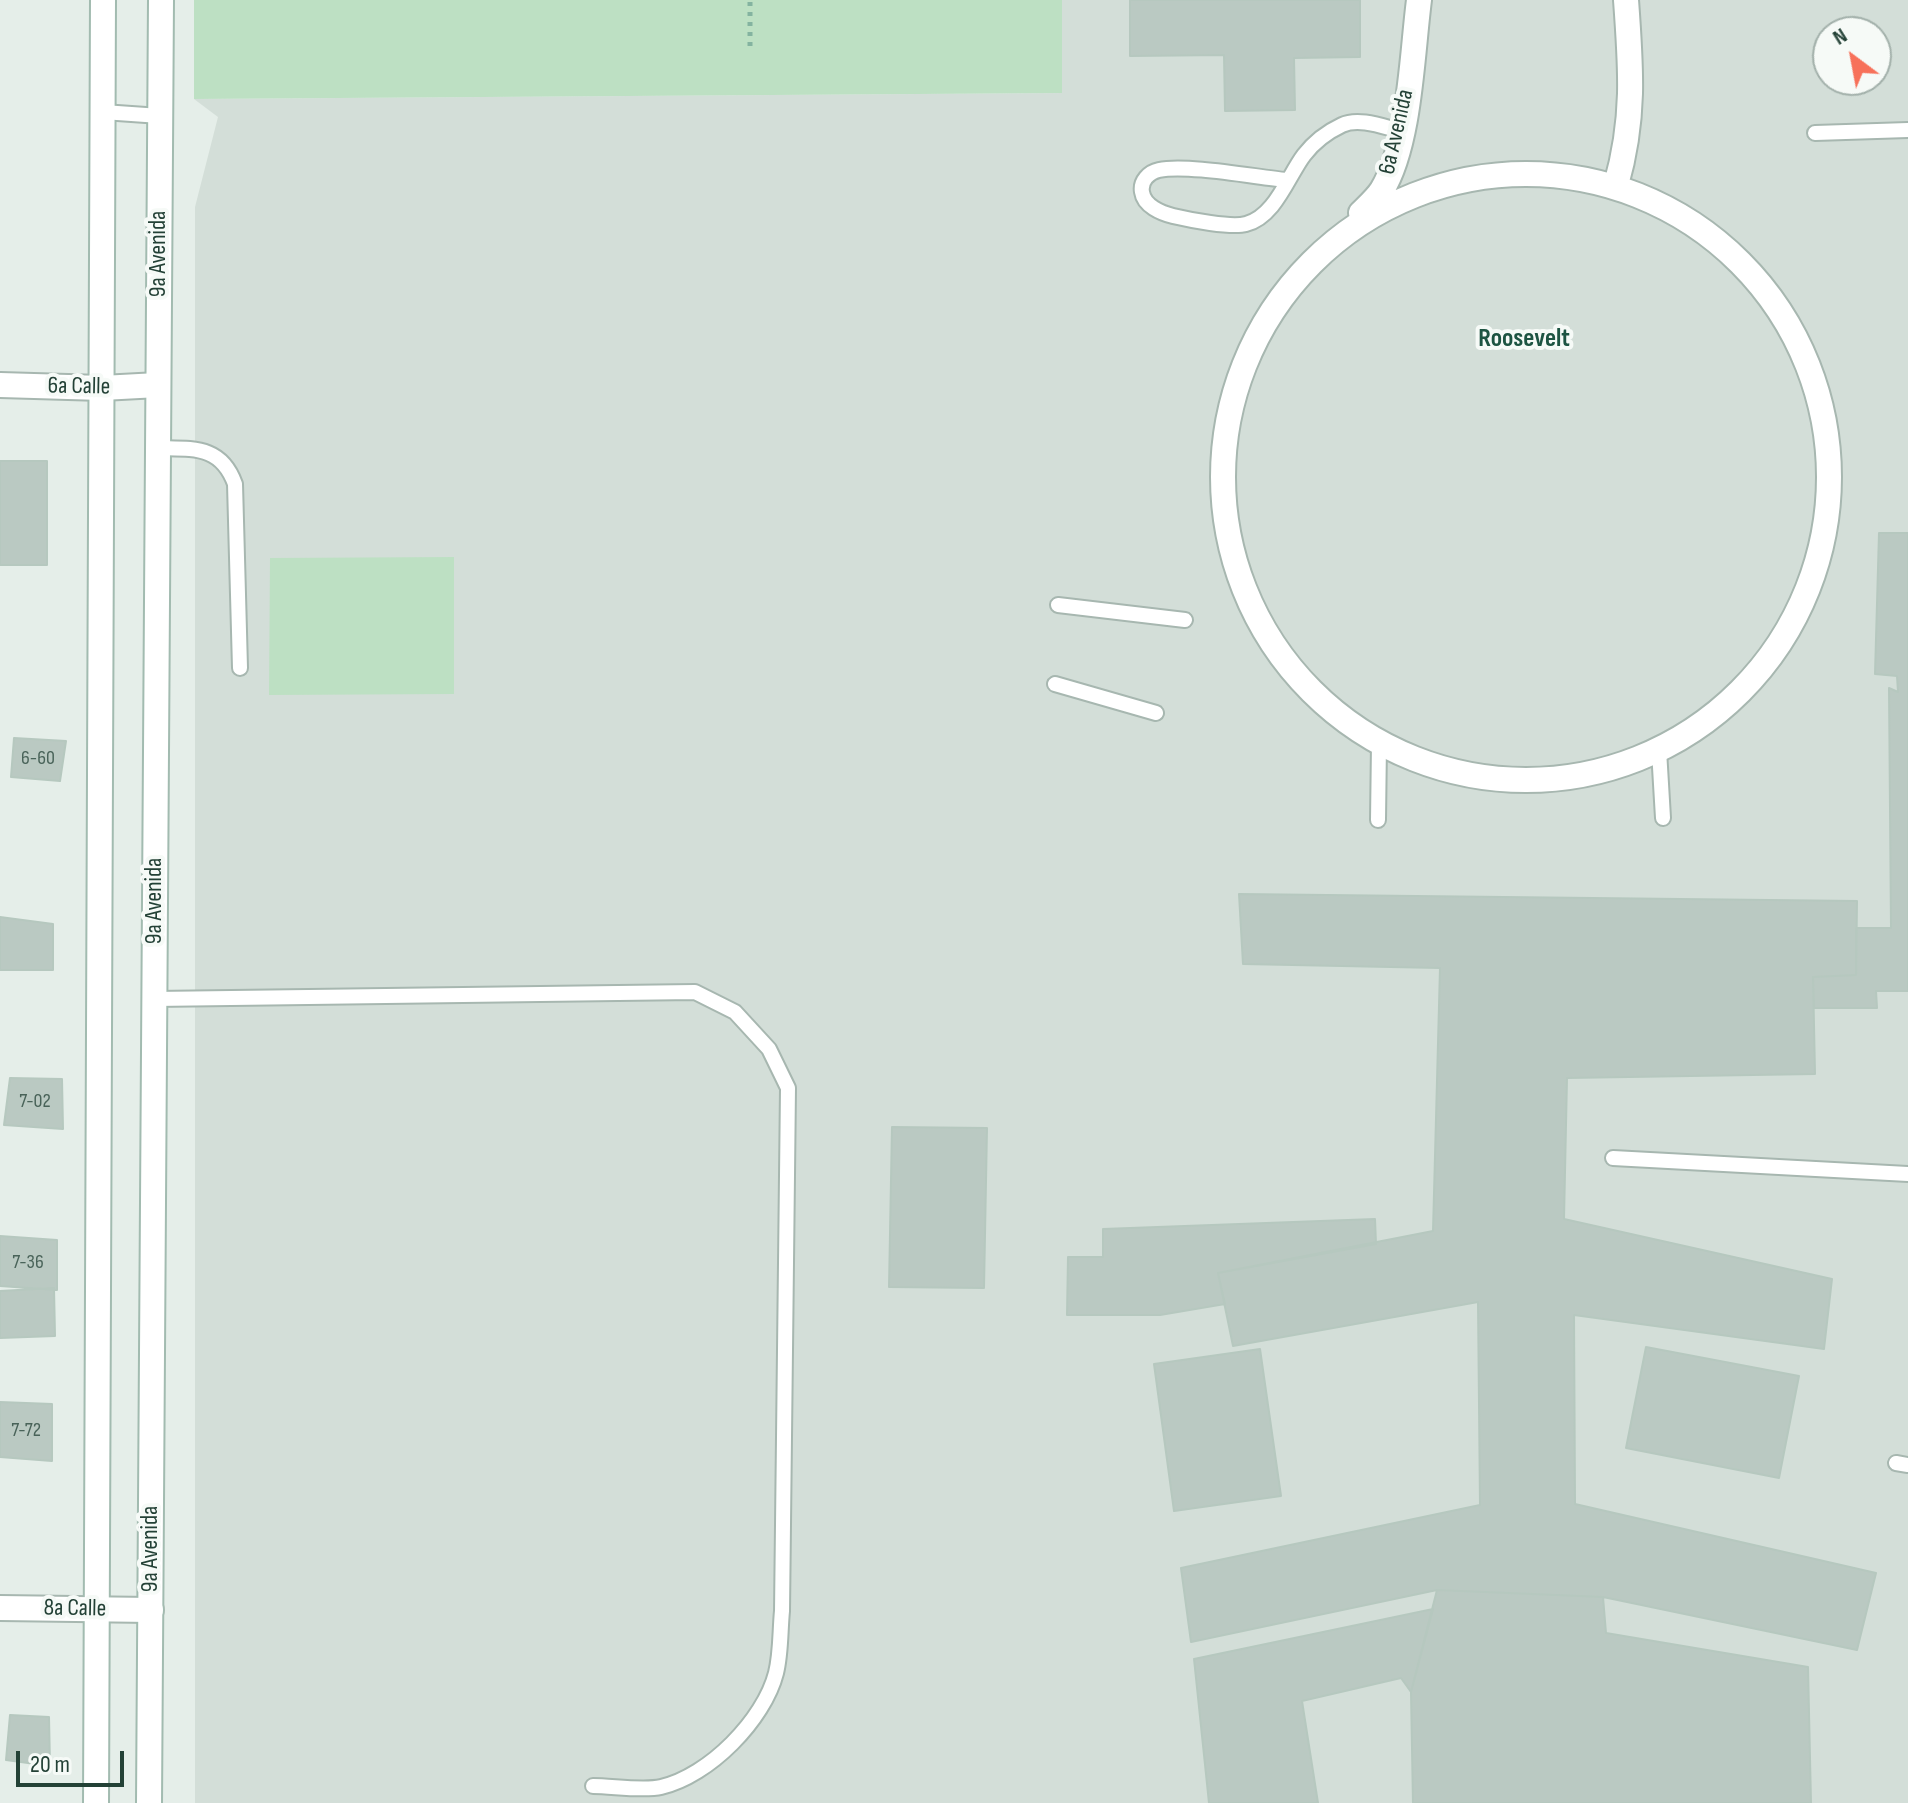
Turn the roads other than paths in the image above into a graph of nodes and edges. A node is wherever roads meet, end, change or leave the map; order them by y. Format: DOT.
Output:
graph roads {
  1 [pos="103,0"];
  2 [pos="161,0"];
  3 [pos="1419,0"];
  4 [pos="1626,0"];
  5 [pos="103,112"];
  6 [pos="160,116"];
  7 [pos="1908,130"];
  8 [pos="1401,131"];
  9 [pos="1815,133"];
  10 [pos="1286,180"];
  11 [pos="1616,185"];
  12 [pos="1332,244"];
  13 [pos="0,385"];
  14 [pos="158,385"];
  15 [pos="102,388"];
  16 [pos="158,448"];
  17 [pos="1058,605"];
  18 [pos="1185,620"];
  19 [pos="240,668"];
  20 [pos="1055,684"];
  21 [pos="1156,713"];
  22 [pos="1379,744"];
  23 [pos="1659,750"];
  24 [pos="1663,818"];
  25 [pos="1378,820"];
  26 [pos="154,999"];
  27 [pos="1613,1158"];
  28 [pos="1908,1174"];
  29 [pos="0,1608"];
  30 [pos="97,1610"];
  31 [pos="151,1610"];
  32 [pos="593,1786"];
  33 [pos="96,1803"];
  34 [pos="149,1803"];
  1 -- 5 [label="main road"];
  2 -- 6 [label="main road, 9a Avenida"];
  3 -- 8 [label="main road, 6a Avenida"];
  4 -- 11 [label="main road"];
  5 -- 6 [label="lane"];
  5 -- 15 [label="main road"];
  6 -- 14 [label="main road, 9a Avenida"];
  7 -- 9 [label="lane"];
  8 -- 10 [label="lane"];
  8 -- 12 [label="main road, 6a Avenida"];
  10 -- 10 [label="lane"];
  11 -- 12 [label="main road"];
  11 -- 23 [label="main road"];
  12 -- 22 [label="main road"];
  13 -- 15 [label="main road, 6a Calle"];
  14 -- 15 [label="main road, 6a Calle"];
  14 -- 16 [label="main road, 9a Avenida"];
  15 -- 30 [label="main road"];
  16 -- 19 [label="lane"];
  16 -- 26 [label="main road, 9a Avenida"];
  17 -- 18 [label="lane"];
  20 -- 21 [label="lane"];
  22 -- 23 [label="main road"];
  22 -- 25 [label="lane"];
  23 -- 24 [label="lane"];
  26 -- 31 [label="main road, 9a Avenida"];
  26 -- 32 [label="lane"];
  27 -- 28 [label="lane"];
  29 -- 30 [label="main road, 8a Calle"];
  30 -- 31 [label="main road, 8a Calle"];
  30 -- 33 [label="main road"];
  31 -- 34 [label="main road, 9a Avenida"];
}
